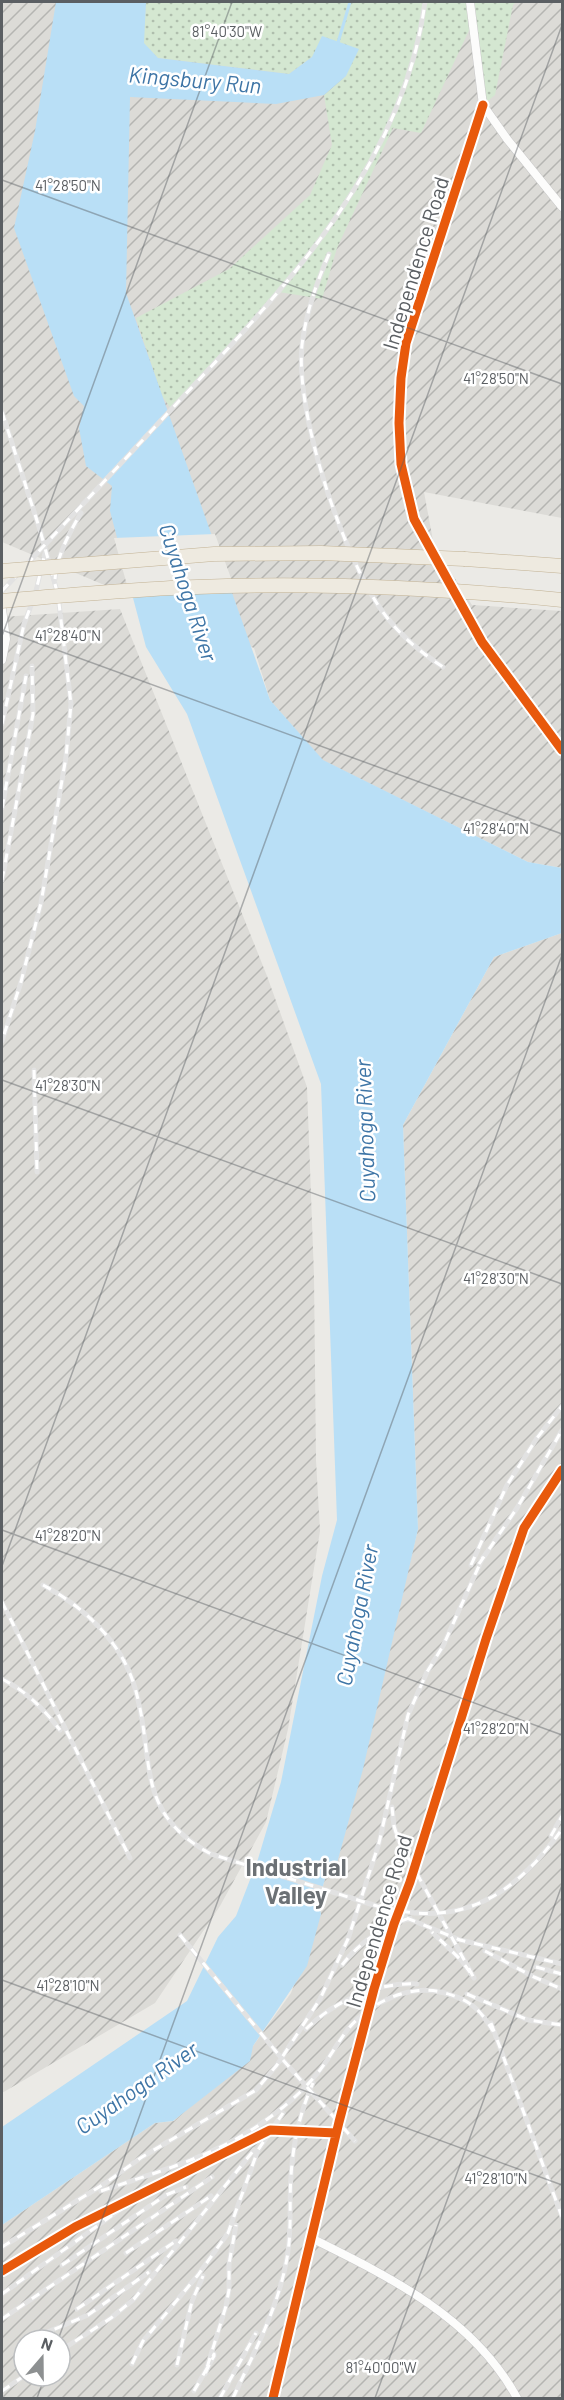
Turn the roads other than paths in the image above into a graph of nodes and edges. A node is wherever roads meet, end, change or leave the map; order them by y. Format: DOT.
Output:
graph roads {
  1 [pos="470,2"];
  2 [pos="483,105"];
  3 [pos="562,207"];
  4 [pos="560,565"];
  5 [pos="2,571"];
  6 [pos="562,600"];
  7 [pos="2,601"];
  8 [pos="2,609"];
  9 [pos="2,660"];
  10 [pos="562,750"];
  11 [pos="562,1470"];
  12 [pos="336,2133"];
  13 [pos="311,2238"];
  14 [pos="2,2271"];
  15 [pos="273,2398"];
  16 [pos="517,2398"];
  1 -- 2 [label="street"];
  2 -- 3 [label="street"];
  2 -- 10 [label="street, Independence Road"];
  4 -- 5 [label="highway, bridge"];
  6 -- 7 [label="highway, bridge"];
  8 -- 9 [label="street"];
  11 -- 12 [label="street, Independence Road"];
  12 -- 13 [label="street, Independence Road"];
  12 -- 14 [label="street"];
  13 -- 15 [label="street, Independence Road"];
  13 -- 16 [label="street"];
}
